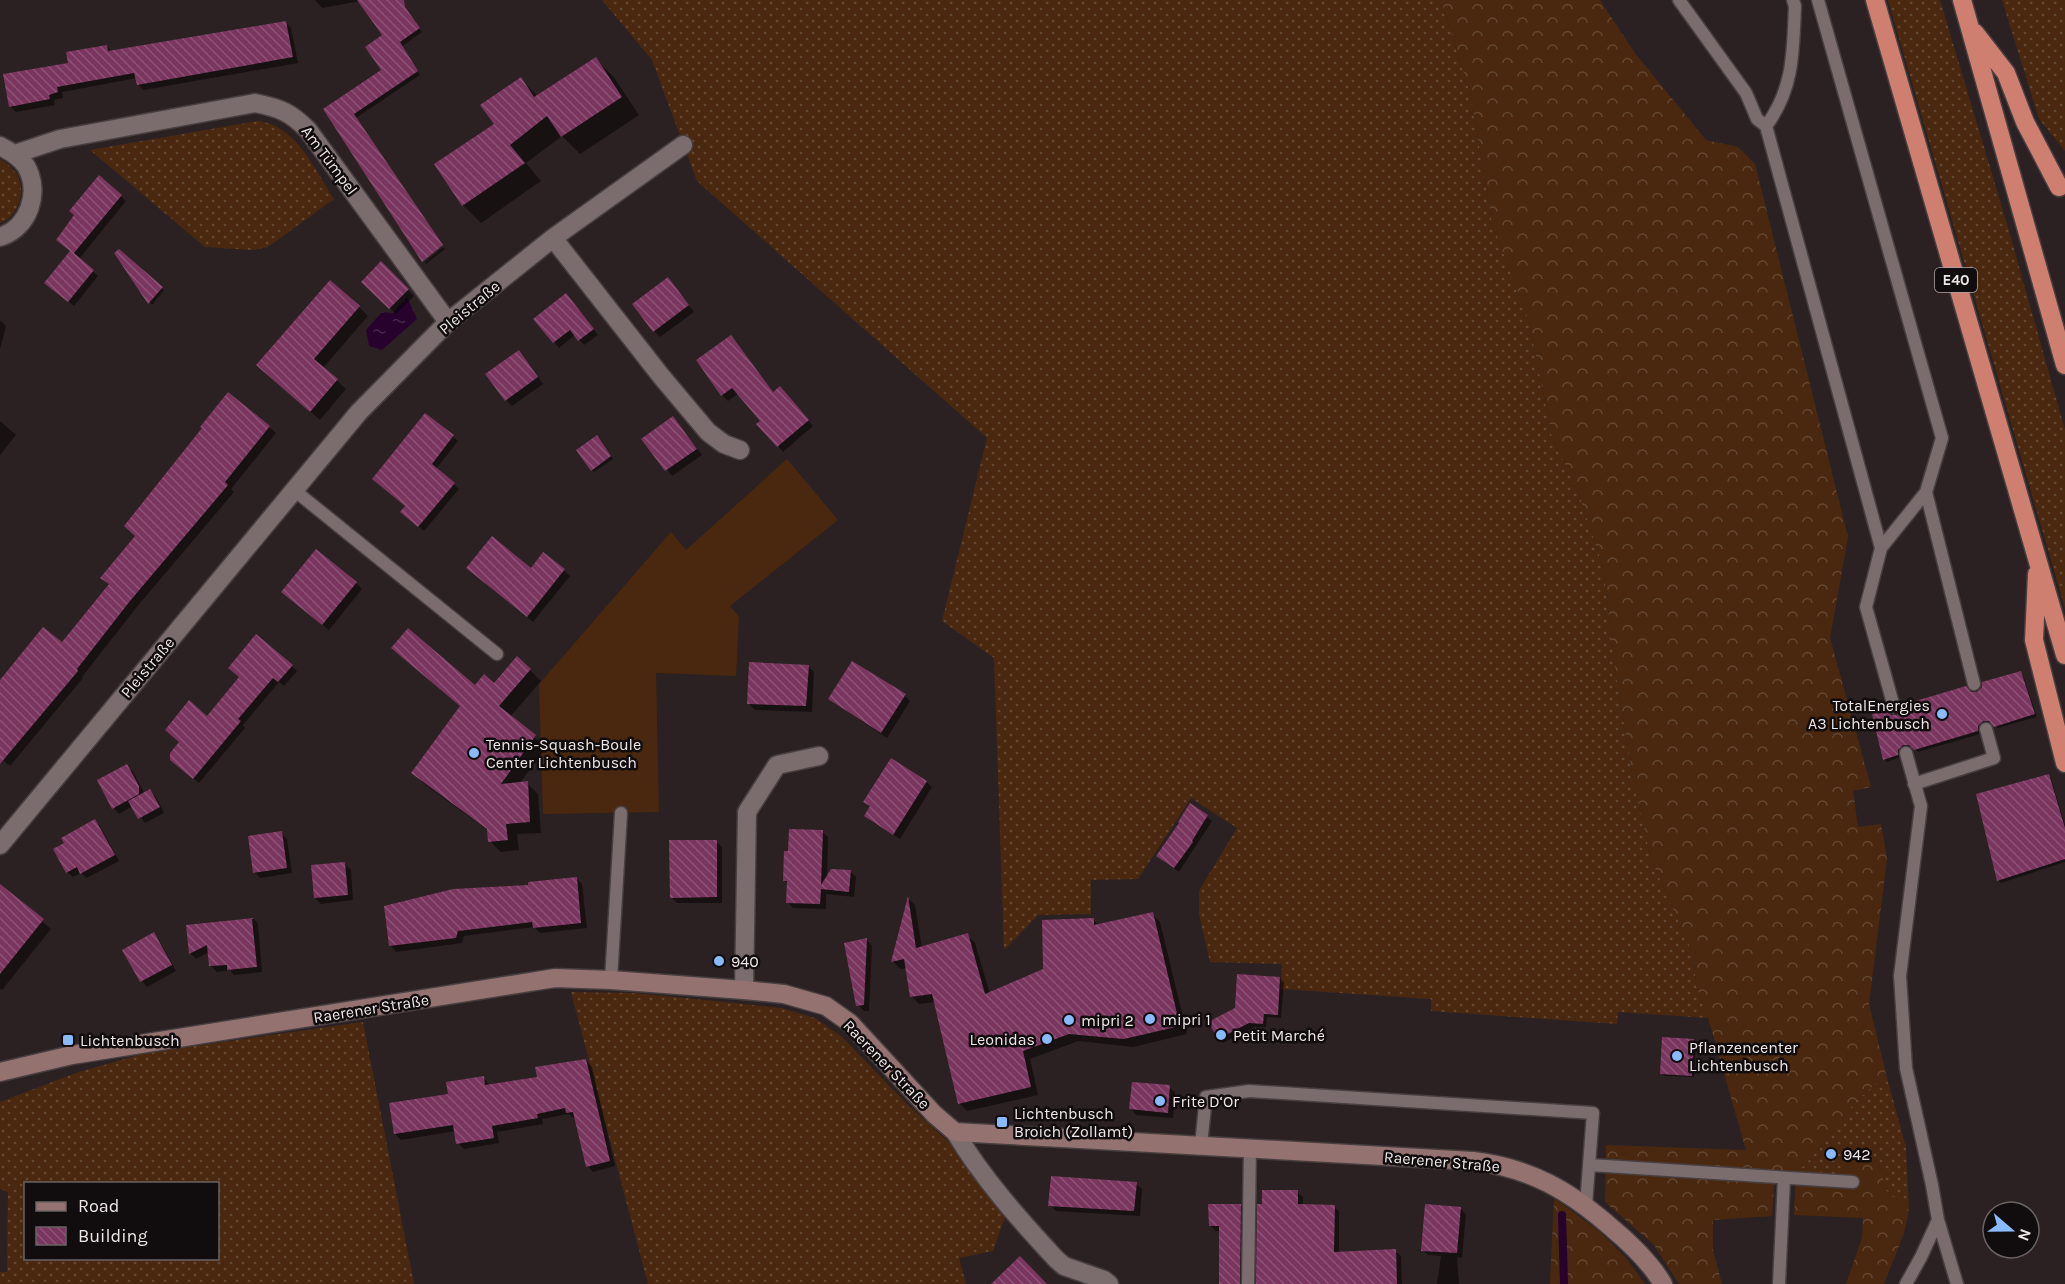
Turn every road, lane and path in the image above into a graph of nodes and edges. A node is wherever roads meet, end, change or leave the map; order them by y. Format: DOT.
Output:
graph roads {
  1 [pos="1679,0"];
  2 [pos="1793,0"];
  3 [pos="1818,0"];
  4 [pos="1875,0"];
  5 [pos="1962,0"];
  6 [pos="1969,24"];
  7 [pos="1766,126"];
  8 [pos="684,145"];
  9 [pos="7,150"];
  10 [pos="2062,188"];
  11 [pos="0,237"];
  12 [pos="553,238"];
  13 [pos="448,322"];
  14 [pos="2065,365"];
  15 [pos="740,450"];
  16 [pos="294,490"];
  17 [pos="1926,492"];
  18 [pos="1881,548"];
  19 [pos="2038,560"];
  20 [pos="496,654"];
  21 [pos="2065,655"];
  22 [pos="1974,684"];
  23 [pos="1893,707"];
  24 [pos="1986,729"];
  25 [pos="1906,753"];
  26 [pos="819,756"];
  27 [pos="2065,763"];
  28 [pos="1914,784"];
  29 [pos="621,813"];
  30 [pos="0,845"];
  31 [pos="612,980"];
  32 [pos="744,990"];
  33 [pos="0,1072"];
  34 [pos="955,1131"];
  35 [pos="1201,1145"];
  36 [pos="1250,1147"];
  37 [pos="1590,1165"];
  38 [pos="1784,1179"];
  39 [pos="1853,1182"];
  40 [pos="1586,1205"];
  41 [pos="1938,1220"];
  42 [pos="1109,1284"];
  43 [pos="1248,1284"];
  44 [pos="1663,1284"];
  45 [pos="1779,1284"];
  46 [pos="1906,1284"];
  47 [pos="1957,1284"];
  1 -- 7 [label="lane"];
  2 -- 7 [label="lane"];
  3 -- 17 [label="lane"];
  4 -- 19 [label="highway, E40"];
  5 -- 6 [label="highway"];
  6 -- 10 [label="highway"];
  6 -- 14 [label="highway"];
  7 -- 18 [label="lane"];
  8 -- 12 [label="street, Pleistraße"];
  9 -- 11 [label="street, Am Tümpel"];
  9 -- 13 [label="street, Am Tümpel"];
  12 -- 13 [label="street, Pleistraße"];
  12 -- 15 [label="street"];
  13 -- 16 [label="street, Pleistraße"];
  16 -- 20 [label="lane"];
  16 -- 30 [label="street, Pleistraße"];
  17 -- 18 [label="lane"];
  17 -- 22 [label="lane"];
  18 -- 23 [label="lane"];
  19 -- 21 [label="highway, E40"];
  19 -- 27 [label="highway"];
  24 -- 28 [label="lane"];
  25 -- 28 [label="lane"];
  26 -- 32 [label="street"];
  28 -- 41 [label="lane"];
  29 -- 31 [label="lane"];
  31 -- 32 [label="street, Raerener Straße"];
  31 -- 33 [label="street, Raerener Straße"];
  32 -- 34 [label="street, Raerener Straße"];
  34 -- 35 [label="street, Raerener Straße"];
  34 -- 42 [label="street, Raerener Straße"];
  35 -- 36 [label="street, Raerener Straße"];
  35 -- 37 [label="lane"];
  36 -- 40 [label="street, Raerener Straße"];
  36 -- 43 [label="lane"];
  37 -- 38 [label="lane"];
  37 -- 40 [label="lane"];
  38 -- 39 [label="lane"];
  38 -- 45 [label="lane"];
  40 -- 44 [label="street, Raerener Straße"];
  41 -- 46 [label="lane"];
  41 -- 47 [label="lane"];
}
